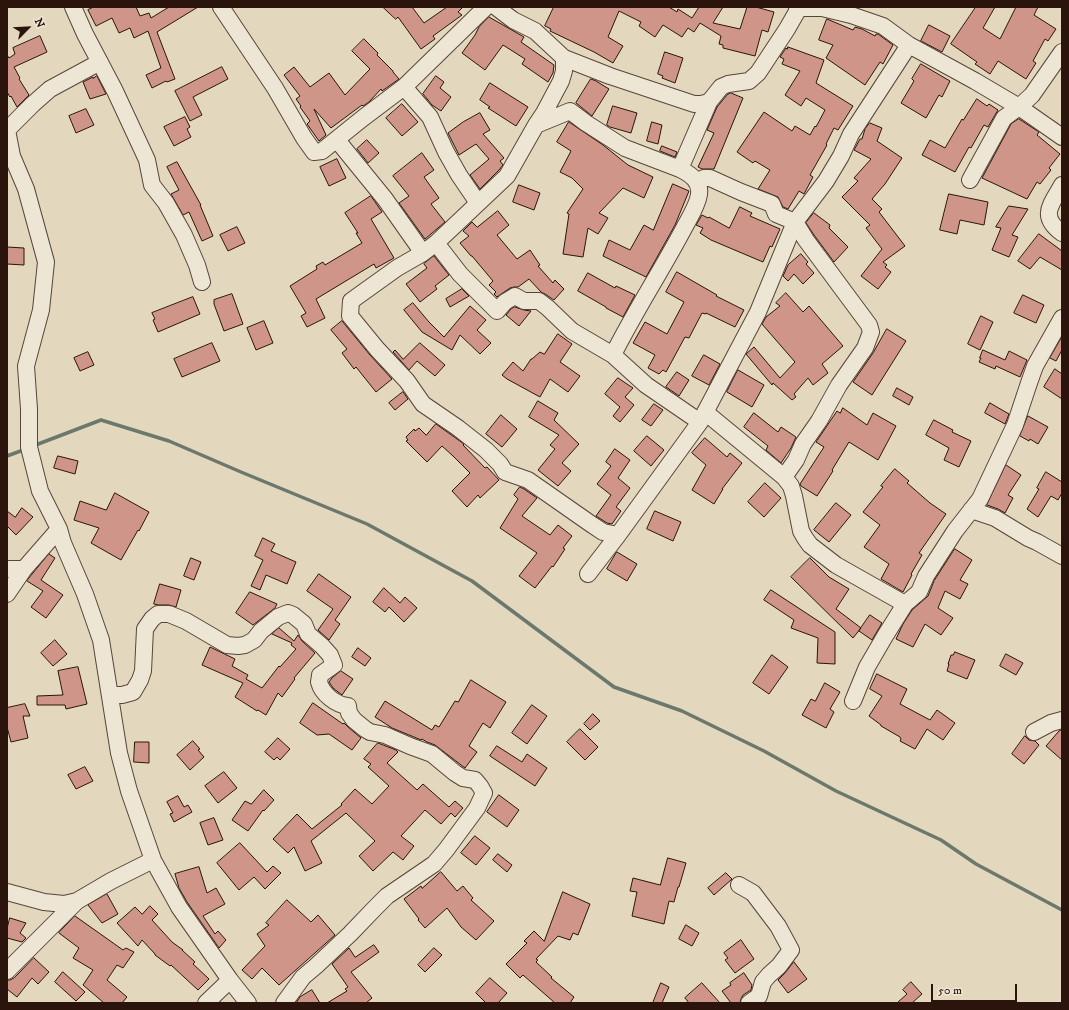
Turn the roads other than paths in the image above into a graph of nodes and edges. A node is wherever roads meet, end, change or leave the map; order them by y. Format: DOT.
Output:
graph roads {
  1 [pos="73,7"];
  2 [pos="221,7"];
  3 [pos="486,7"];
  4 [pos="496,7"];
  5 [pos="798,7"];
  6 [pos="909,45"];
  7 [pos="1062,52"];
  8 [pos="564,58"];
  9 [pos="100,62"];
  10 [pos="404,88"];
  11 [pos="709,102"];
  12 [pos="1019,107"];
  13 [pos="536,125"];
  14 [pos="7,130"];
  15 [pos="1062,137"];
  16 [pos="337,140"];
  17 [pos="9,158"];
  18 [pos="680,169"];
  19 [pos="970,180"];
  20 [pos="697,182"];
  21 [pos="1062,185"];
  22 [pos="478,203"];
  23 [pos="795,222"];
  24 [pos="1062,233"];
  25 [pos="430,248"];
  26 [pos="202,282"];
  27 [pos="1062,318"];
  28 [pos="613,356"];
  29 [pos="702,417"];
  30 [pos="784,477"];
  31 [pos="971,510"];
  32 [pos="59,529"];
  33 [pos="618,535"];
  34 [pos="1062,556"];
  35 [pos="24,568"];
  36 [pos="7,569"];
  37 [pos="588,574"];
  38 [pos="7,594"];
  39 [pos="905,604"];
  40 [pos="110,695"];
  41 [pos="853,701"];
  42 [pos="1062,720"];
  43 [pos="1034,732"];
  44 [pos="153,860"];
  45 [pos="739,885"];
  46 [pos="7,892"];
  47 [pos="77,901"];
  48 [pos="7,971"];
  49 [pos="230,980"];
  50 [pos="206,1003"];
  51 [pos="248,1003"];
  52 [pos="284,1003"];
  53 [pos="749,1003"];
  1 -- 9 [label="street"];
  2 -- 16 [label="street"];
  3 -- 10 [label="street"];
  4 -- 8 [label="street"];
  5 -- 6 [label="street"];
  5 -- 11 [label="street"];
  6 -- 12 [label="street"];
  6 -- 23 [label="street"];
  7 -- 12 [label="street"];
  8 -- 11 [label="street"];
  8 -- 13 [label="street"];
  9 -- 14 [label="street"];
  9 -- 26 [label="street"];
  10 -- 16 [label="street"];
  10 -- 22 [label="street"];
  11 -- 18 [label="street"];
  12 -- 15 [label="street"];
  12 -- 19 [label="street"];
  13 -- 18 [label="street"];
  13 -- 22 [label="street"];
  14 -- 17 [label="street"];
  16 -- 25 [label="street"];
  17 -- 32 [label="street"];
  18 -- 20 [label="street"];
  20 -- 23 [label="street"];
  20 -- 28 [label="street"];
  21 -- 24 [label="street"];
  22 -- 25 [label="street"];
  23 -- 29 [label="street"];
  23 -- 30 [label="street"];
  25 -- 28 [label="street"];
  25 -- 33 [label="street"];
  27 -- 31 [label="street"];
  28 -- 29 [label="street"];
  29 -- 30 [label="street"];
  29 -- 33 [label="street"];
  30 -- 39 [label="street"];
  31 -- 34 [label="street"];
  31 -- 39 [label="street"];
  32 -- 35 [label="street"];
  32 -- 40 [label="street"];
  33 -- 37 [label="street"];
  35 -- 36 [label="street"];
  35 -- 38 [label="street"];
  39 -- 41 [label="street"];
  40 -- 44 [label="street"];
  40 -- 52 [label="street"];
  42 -- 43 [label="street"];
  44 -- 47 [label="street"];
  44 -- 49 [label="street"];
  45 -- 53 [label="street"];
  46 -- 47 [label="street"];
  47 -- 48 [label="street"];
  49 -- 50 [label="street"];
  49 -- 51 [label="street"];
}
